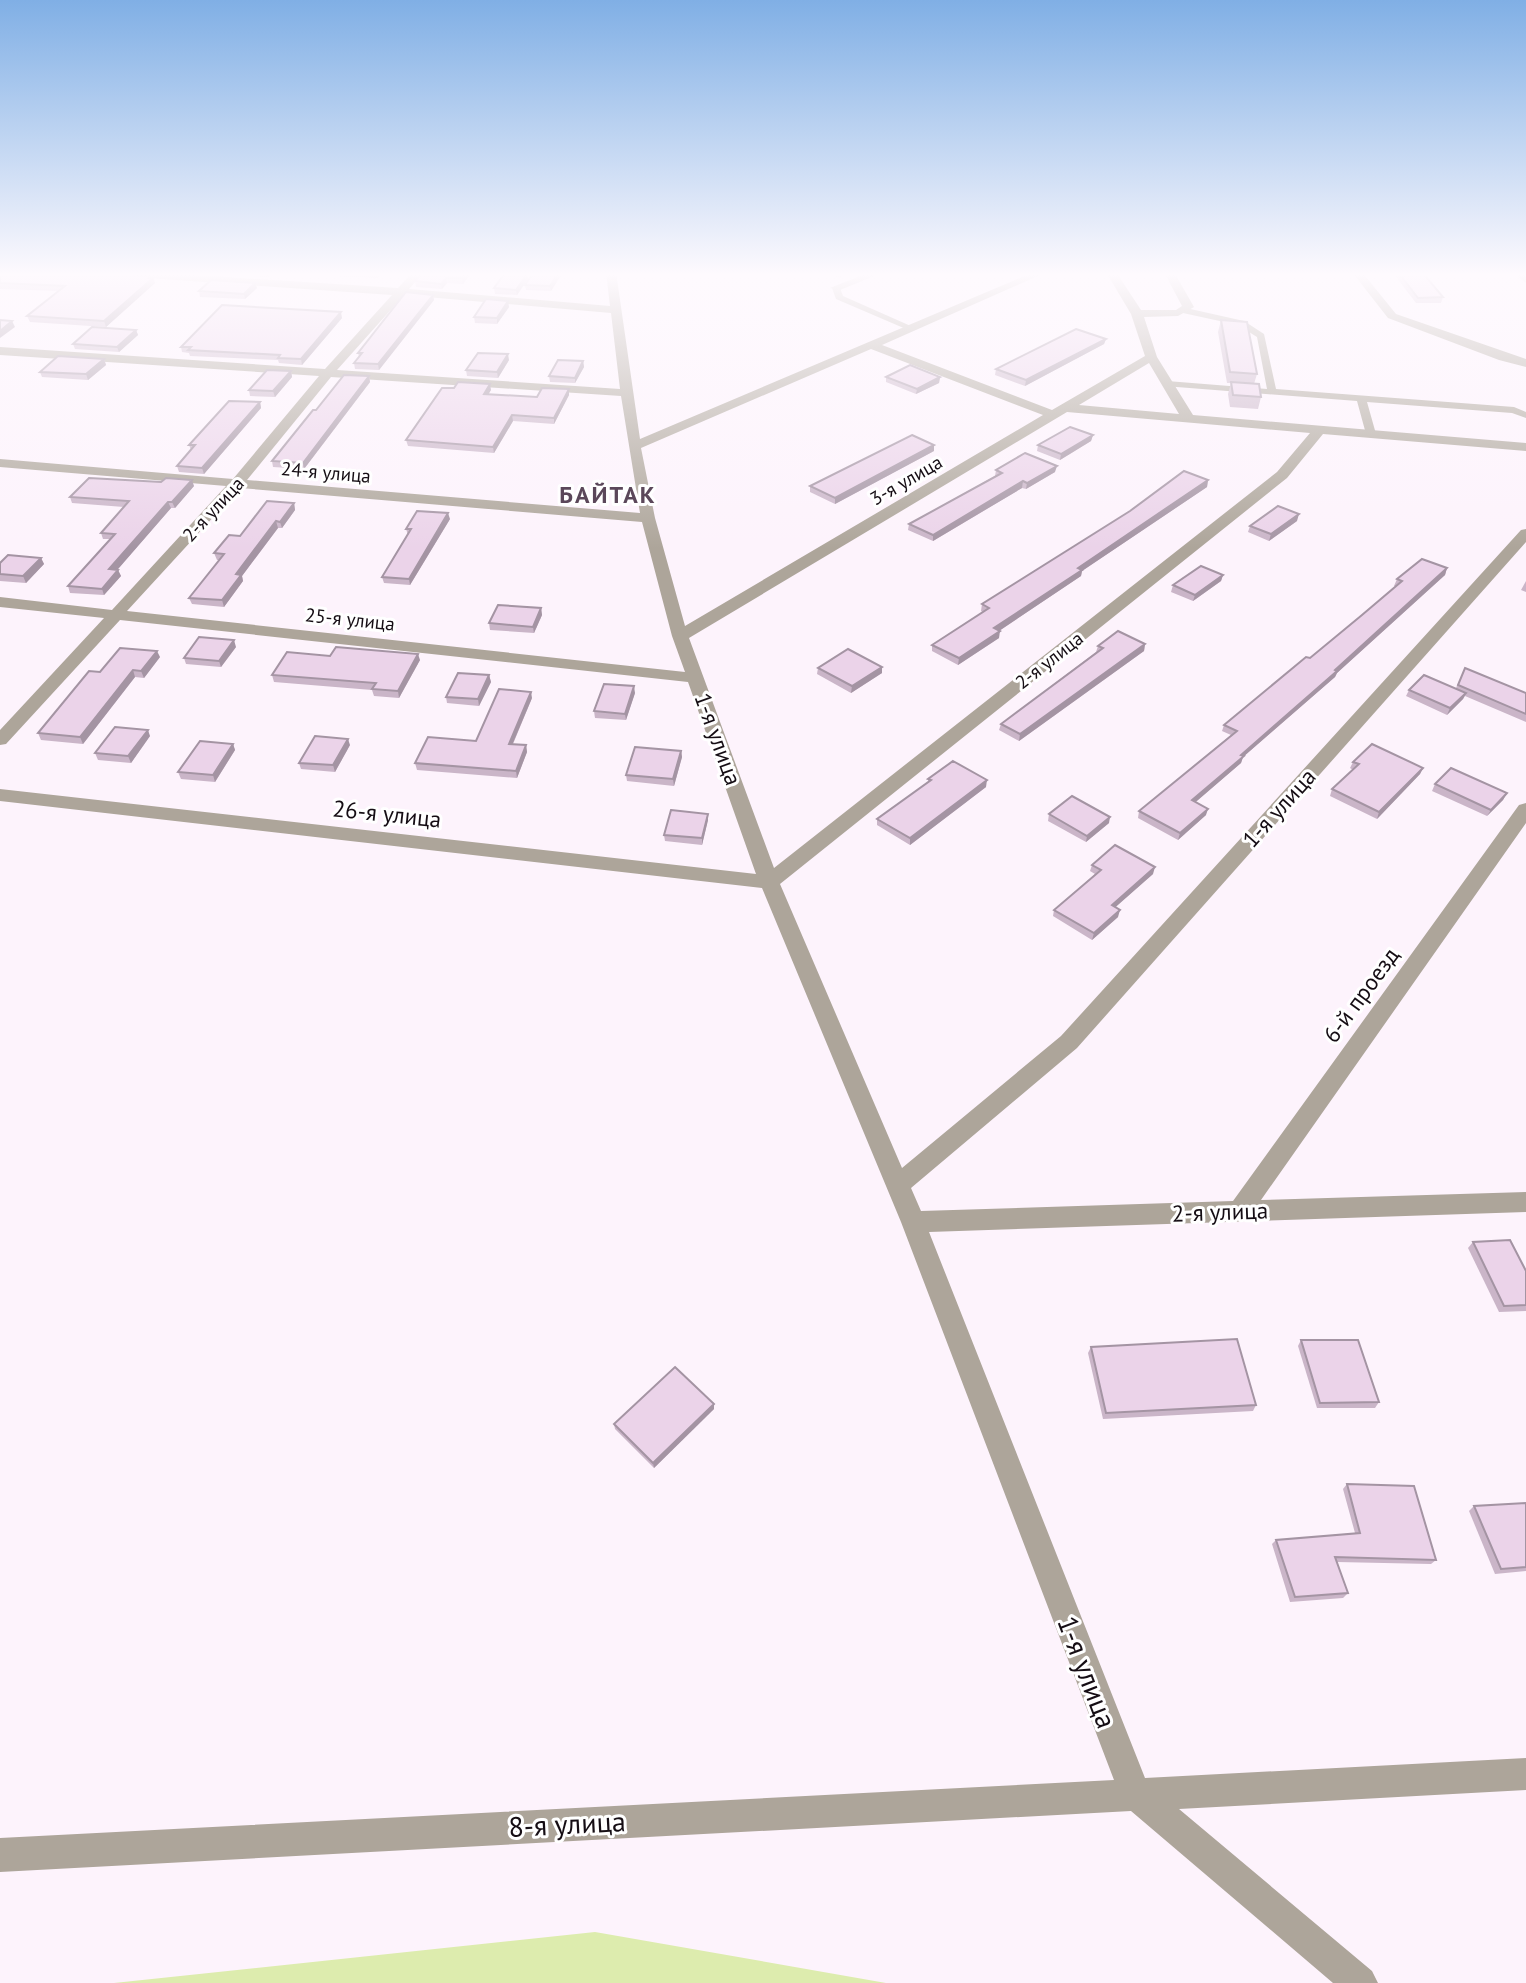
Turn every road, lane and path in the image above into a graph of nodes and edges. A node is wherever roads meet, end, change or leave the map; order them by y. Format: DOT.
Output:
graph roads {
  1 [pos="193,365"];
  2 [pos="336,365"];
  3 [pos="625,365"];
  4 [pos="822,365"];
  5 [pos="927,365"];
  6 [pos="1139,365"];
  7 [pos="1155,365"];
  8 [pos="1267,365"];
  9 [pos="327,374"];
  10 [pos="1167,384"];
  11 [pos="1272,392"];
  12 [pos="629,393"];
  13 [pos="1361,399"];
  14 [pos="1060,412"];
  15 [pos="1526,415"];
  16 [pos="1188,418"];
  17 [pos="1320,429"];
  18 [pos="1371,434"];
  19 [pos="634,446"];
  20 [pos="1526,447"];
  21 [pos="0,463"];
  22 [pos="236,484"];
  23 [pos="648,518"];
  24 [pos="1526,533"];
  25 [pos="0,602"];
  26 [pos="115,614"];
  27 [pos="680,636"];
  28 [pos="695,678"];
  29 [pos="0,740"];
  30 [pos="0,795"];
  31 [pos="1526,809"];
  32 [pos="769,882"];
  33 [pos="898,1185"];
  34 [pos="1526,1202"];
  35 [pos="1239,1212"];
  36 [pos="913,1222"];
  37 [pos="1526,1774"];
  38 [pos="1135,1793"];
  39 [pos="0,1855"];
  40 [pos="1360,1983"];
  1 -- 9 [label="street"];
  2 -- 9 [label="street, 2-я улица"];
  3 -- 12 [label="street, 1-я улица"];
  4 -- 19 [label="street"];
  5 -- 14 [label="street"];
  6 -- 14 [label="street, 3-я улица"];
  7 -- 10 [label="street"];
  8 -- 11 [label="lane"];
  9 -- 12 [label="street"];
  9 -- 22 [label="street, 2-я улица"];
  10 -- 11 [label="lane"];
  10 -- 16 [label="street"];
  11 -- 13 [label="lane"];
  12 -- 19 [label="street, 1-я улица"];
  13 -- 15 [label="lane"];
  13 -- 18 [label="lane"];
  14 -- 16 [label="street"];
  14 -- 27 [label="street, 3-я улица"];
  16 -- 17 [label="street"];
  17 -- 18 [label="street"];
  17 -- 32 [label="street, 2-я улица"];
  18 -- 20 [label="street"];
  19 -- 23 [label="street, 1-я улица"];
  21 -- 22 [label="street, 24-я улица"];
  22 -- 23 [label="street, 24-я улица"];
  22 -- 26 [label="street, 2-я улица"];
  23 -- 27 [label="street, 1-я улица"];
  24 -- 33 [label="street, 1-я улица"];
  25 -- 26 [label="street, 25-я улица"];
  26 -- 28 [label="street, 25-я улица"];
  26 -- 29 [label="street, 2-я улица"];
  27 -- 28 [label="street, 1-я улица"];
  28 -- 32 [label="street, 1-я улица"];
  30 -- 32 [label="street, 26-я улица"];
  31 -- 35 [label="street, 6-й проезд"];
  32 -- 33 [label="street, 1-я улица"];
  33 -- 36 [label="street, 1-я улица"];
  34 -- 35 [label="street, 2-я улица"];
  35 -- 36 [label="street, 2-я улица"];
  36 -- 38 [label="street, 1-я улица"];
  37 -- 38 [label="street"];
  38 -- 39 [label="street, 8-я улица"];
  38 -- 40 [label="street"];
}
